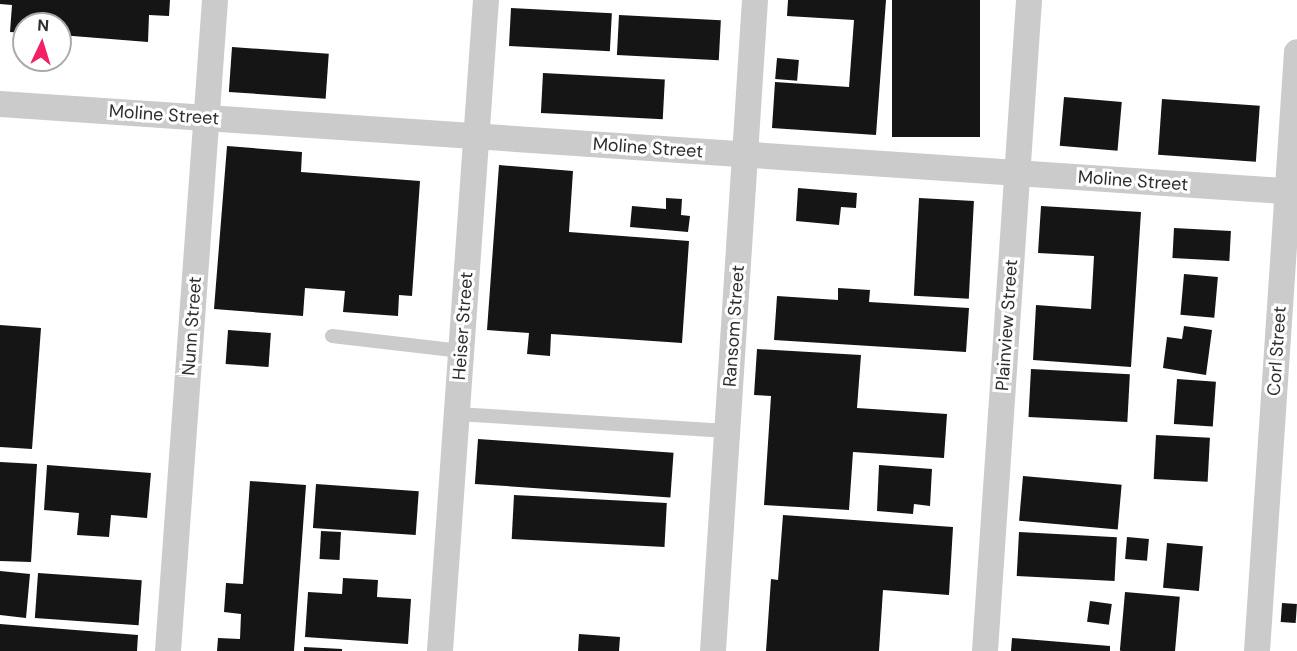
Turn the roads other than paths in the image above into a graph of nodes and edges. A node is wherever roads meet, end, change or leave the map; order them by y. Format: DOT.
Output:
graph roads {
  1 [pos="215,0"];
  2 [pos="486,0"];
  3 [pos="755,0"];
  4 [pos="1029,0"];
  5 [pos="1297,52"];
  6 [pos="0,104"];
  7 [pos="207,118"];
  8 [pos="477,137"];
  9 [pos="745,155"];
  10 [pos="1017,173"];
  11 [pos="1292,192"];
  12 [pos="332,336"];
  13 [pos="461,351"];
  14 [pos="457,414"];
  15 [pos="727,431"];
  16 [pos="168,651"];
  17 [pos="440,651"];
  18 [pos="713,651"];
  19 [pos="986,651"];
  20 [pos="1257,651"];
  1 -- 7 [label="street, Nunn Street"];
  2 -- 8 [label="street, Heiser Street"];
  3 -- 9 [label="street, Ransom Street"];
  4 -- 10 [label="street, Plainview Street"];
  5 -- 11 [label="street, Corl Street"];
  6 -- 7 [label="street, Moline Street"];
  7 -- 8 [label="street, Moline Street"];
  7 -- 16 [label="street, Nunn Street"];
  8 -- 9 [label="street, Moline Street"];
  8 -- 13 [label="street, Heiser Street"];
  9 -- 10 [label="street, Moline Street"];
  9 -- 15 [label="street, Ransom Street"];
  10 -- 11 [label="street, Moline Street"];
  10 -- 19 [label="street, Plainview Street"];
  11 -- 20 [label="street, Corl Street"];
  12 -- 13 [label="lane"];
  13 -- 14 [label="street, Heiser Street"];
  14 -- 15 [label="lane"];
  14 -- 17 [label="street, Heiser Street"];
  15 -- 18 [label="street, Ransom Street"];
}
